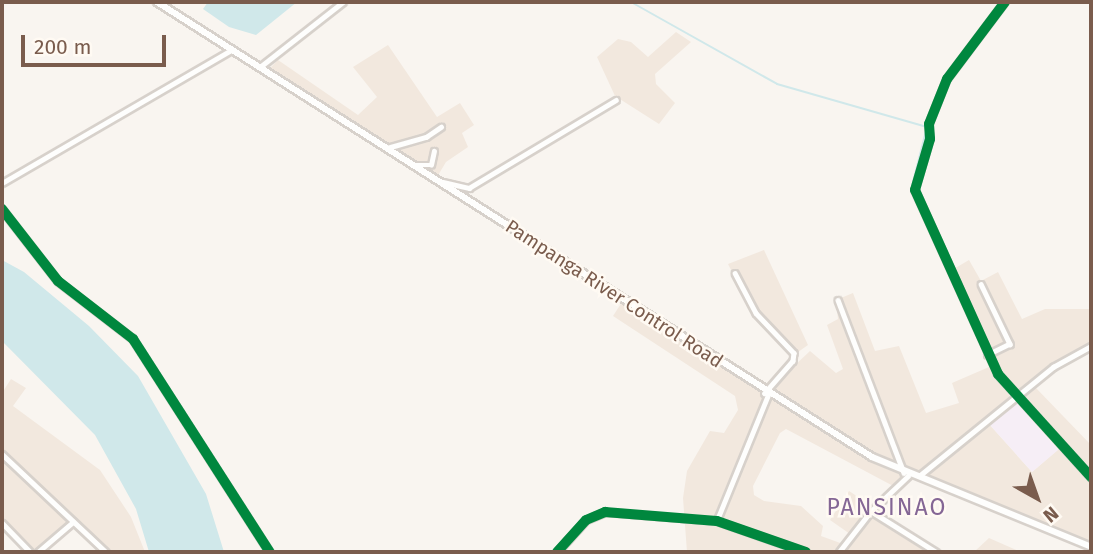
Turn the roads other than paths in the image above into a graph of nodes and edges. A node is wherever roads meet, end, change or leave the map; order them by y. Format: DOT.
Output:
graph roads {
  1 [pos="157,2"];
  2 [pos="343,2"];
  3 [pos="1005,2"];
  4 [pos="231,50"];
  5 [pos="260,67"];
  6 [pos="616,100"];
  7 [pos="441,127"];
  8 [pos="387,149"];
  9 [pos="433,151"];
  10 [pos="412,164"];
  11 [pos="434,179"];
  12 [pos="2,183"];
  13 [pos="2,209"];
  14 [pos="735,273"];
  15 [pos="981,284"];
  16 [pos="838,300"];
  17 [pos="1091,346"];
  18 [pos="987,355"];
  19 [pos="766,394"];
  20 [pos="1016,397"];
  21 [pos="2,454"];
  22 [pos="906,475"];
  23 [pos="1091,477"];
  24 [pos="916,478"];
  25 [pos="871,511"];
  26 [pos="717,521"];
  27 [pos="73,522"];
  28 [pos="2,523"];
  29 [pos="1091,547"];
  30 [pos="30,552"];
  31 [pos="38,552"];
  32 [pos="106,552"];
  33 [pos="270,552"];
  34 [pos="557,552"];
  35 [pos="806,552"];
  36 [pos="839,552"];
  37 [pos="936,552"];
  1 -- 4 [label="main road, Pampanga River Control Road"];
  2 -- 5 [label="street"];
  3 -- 18 [label="street"];
  4 -- 5 [label="main road, Pampanga River Control Road"];
  4 -- 12 [label="street"];
  5 -- 8 [label="main road, Pampanga River Control Road"];
  6 -- 11 [label="street"];
  7 -- 8 [label="street"];
  8 -- 10 [label="main road, Pampanga River Control Road"];
  9 -- 10 [label="street"];
  10 -- 11 [label="main road, Pampanga River Control Road"];
  11 -- 19 [label="main road, Pampanga River Control Road"];
  13 -- 33 [label="street"];
  14 -- 19 [label="street"];
  15 -- 18 [label="street"];
  16 -- 22 [label="street"];
  17 -- 20 [label="street"];
  18 -- 20 [label="street"];
  19 -- 22 [label="main road, Pampanga River Control Road"];
  19 -- 26 [label="street"];
  20 -- 23 [label="street"];
  20 -- 24 [label="street"];
  21 -- 27 [label="street"];
  22 -- 24 [label="main road, Pampanga River Control Road"];
  22 -- 25 [label="street"];
  24 -- 29 [label="main road, Pampanga River Control Road"];
  25 -- 36 [label="street"];
  25 -- 37 [label="street"];
  26 -- 34 [label="street"];
  26 -- 35 [label="street"];
  27 -- 31 [label="street"];
  27 -- 32 [label="street"];
  28 -- 30 [label="street"];
}
